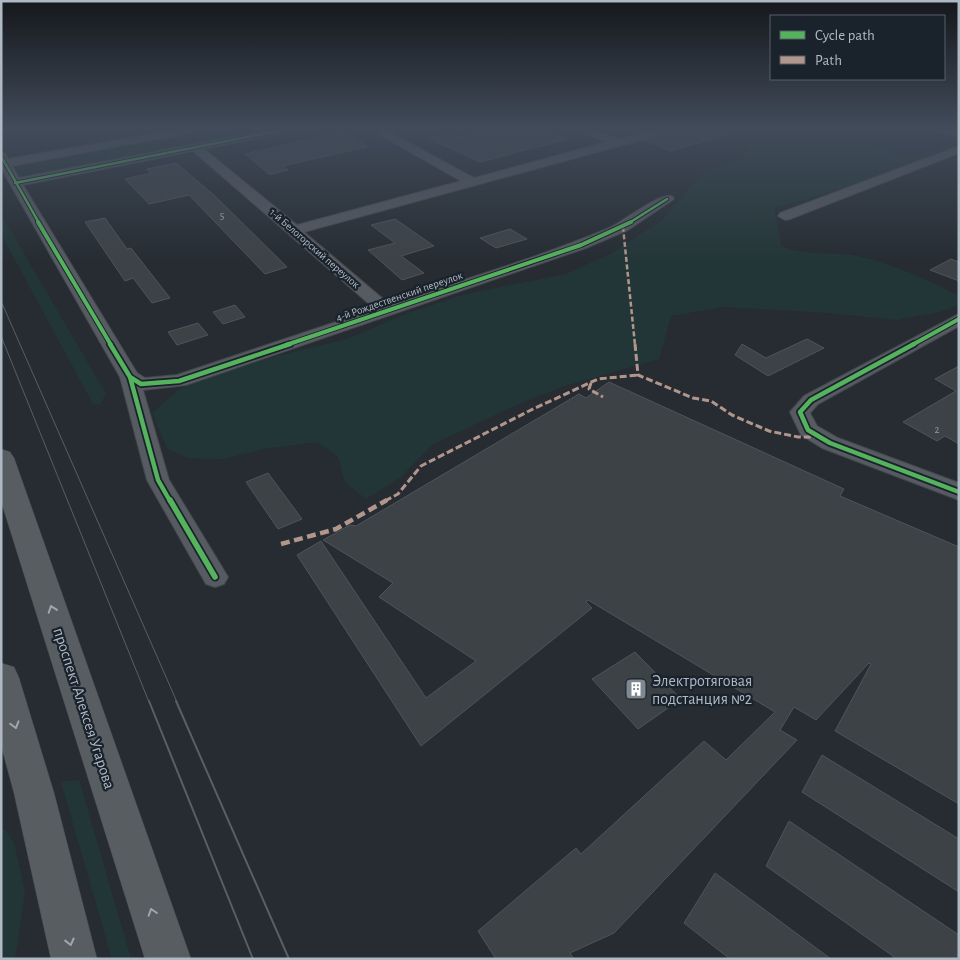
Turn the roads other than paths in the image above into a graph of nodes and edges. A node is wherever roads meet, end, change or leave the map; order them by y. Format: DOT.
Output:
graph roads {
  1 [pos="10,173"];
  2 [pos="68,173"];
  3 [pos="226,173"];
  4 [pos="455,173"];
  5 [pos="501,173"];
  6 [pos="897,173"];
  7 [pos="470,181"];
  8 [pos="15,183"];
  9 [pos="667,199"];
  10 [pos="785,216"];
  11 [pos="294,230"];
  12 [pos="386,310"];
  13 [pos="959,320"];
  14 [pos="130,377"];
  15 [pos="1,458"];
  16 [pos="959,492"];
  17 [pos="215,577"];
  18 [pos="1,678"];
  19 [pos="74,959"];
  20 [pos="168,959"];
  1 -- 8 [label="street"];
  2 -- 8 [label="street"];
  3 -- 11 [label="street, 1-й Белогорский переулок"];
  4 -- 7 [label="street"];
  5 -- 7 [label="street"];
  6 -- 10 [label="street"];
  7 -- 11 [label="street"];
  8 -- 14 [label="street"];
  9 -- 12 [label="street, 4-й Рождественский переулок"];
  11 -- 12 [label="street, 1-й Белогорский переулок"];
  12 -- 14 [label="street, 4-й Рождественский переулок"];
  13 -- 16 [label="street"];
  14 -- 17 [label="street"];
  20 -- 15 [label="main road, проспект Алексея Угарова, one-way"];
  18 -- 19 [label="main road, one-way"];
}
